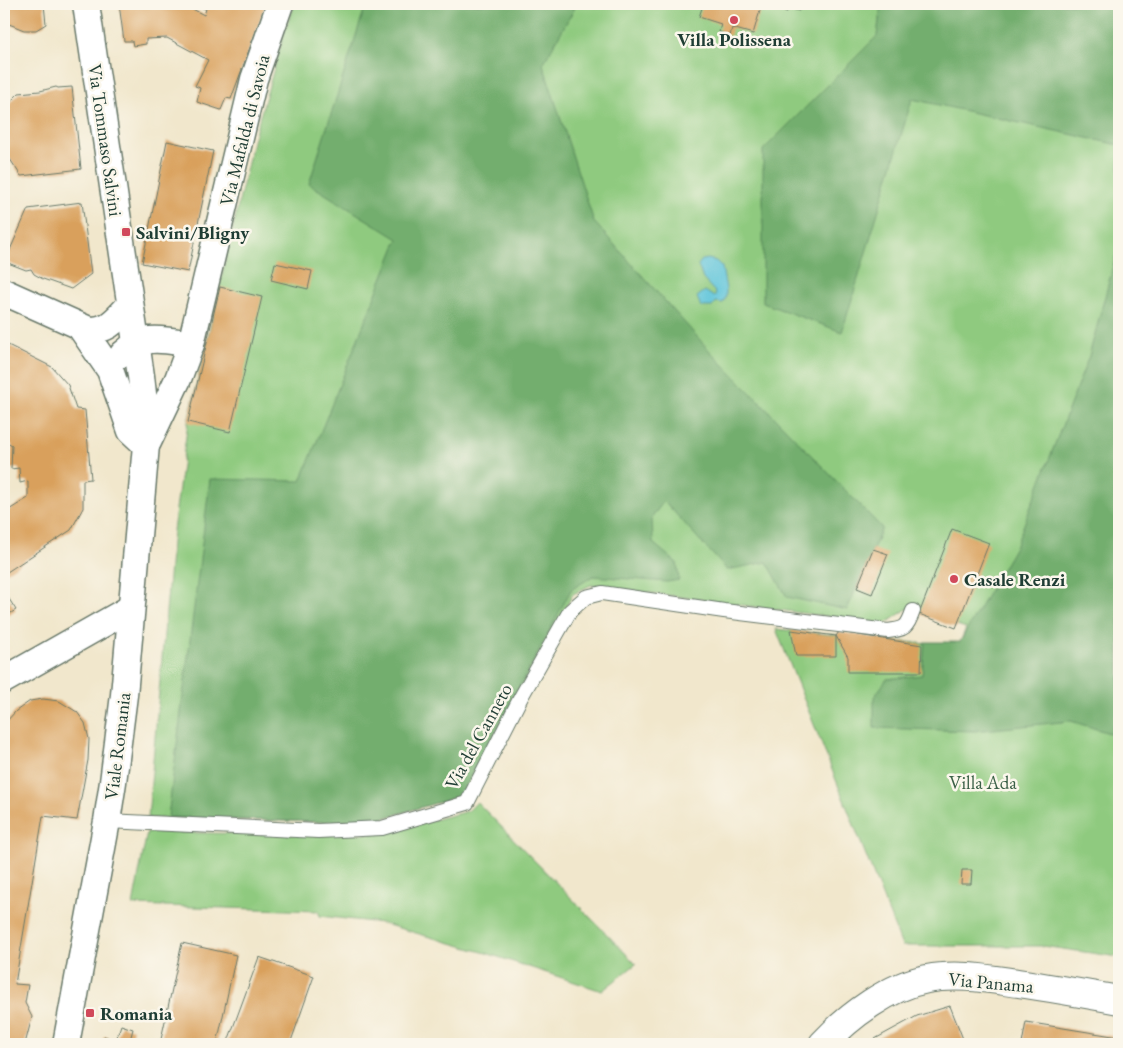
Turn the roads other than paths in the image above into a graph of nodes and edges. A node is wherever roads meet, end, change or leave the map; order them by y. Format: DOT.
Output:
graph roads {
  1 [pos="86,4"];
  2 [pos="280,4"];
  3 [pos="4,292"];
  4 [pos="130,305"];
  5 [pos="81,328"];
  6 [pos="136,343"];
  7 [pos="192,344"];
  8 [pos="110,370"];
  9 [pos="146,445"];
  10 [pos="131,608"];
  11 [pos="913,611"];
  12 [pos="4,680"];
  13 [pos="107,821"];
  14 [pos="1119,1000"];
  15 [pos="66,1044"];
  16 [pos="823,1044"];
  1 -- 4 [label="street, Via Tommaso Salvini"];
  2 -- 7 [label="street, Via Mafalda di Savoia"];
  3 -- 5 [label="street"];
  4 -- 5 [label="street"];
  4 -- 6 [label="street, Via Tommaso Salvini"];
  5 -- 8 [label="street"];
  6 -- 7 [label="street"];
  6 -- 8 [label="street"];
  6 -- 9 [label="street, Via Tommaso Salvini"];
  7 -- 9 [label="street, Via Mafalda di Savoia"];
  8 -- 9 [label="street"];
  9 -- 10 [label="street, Viale Romania"];
  10 -- 12 [label="street"];
  10 -- 13 [label="street, Viale Romania"];
  11 -- 13 [label="lane, Via del Canneto"];
  13 -- 15 [label="street, Viale Romania"];
  14 -- 16 [label="street, Via Panama"];
}
